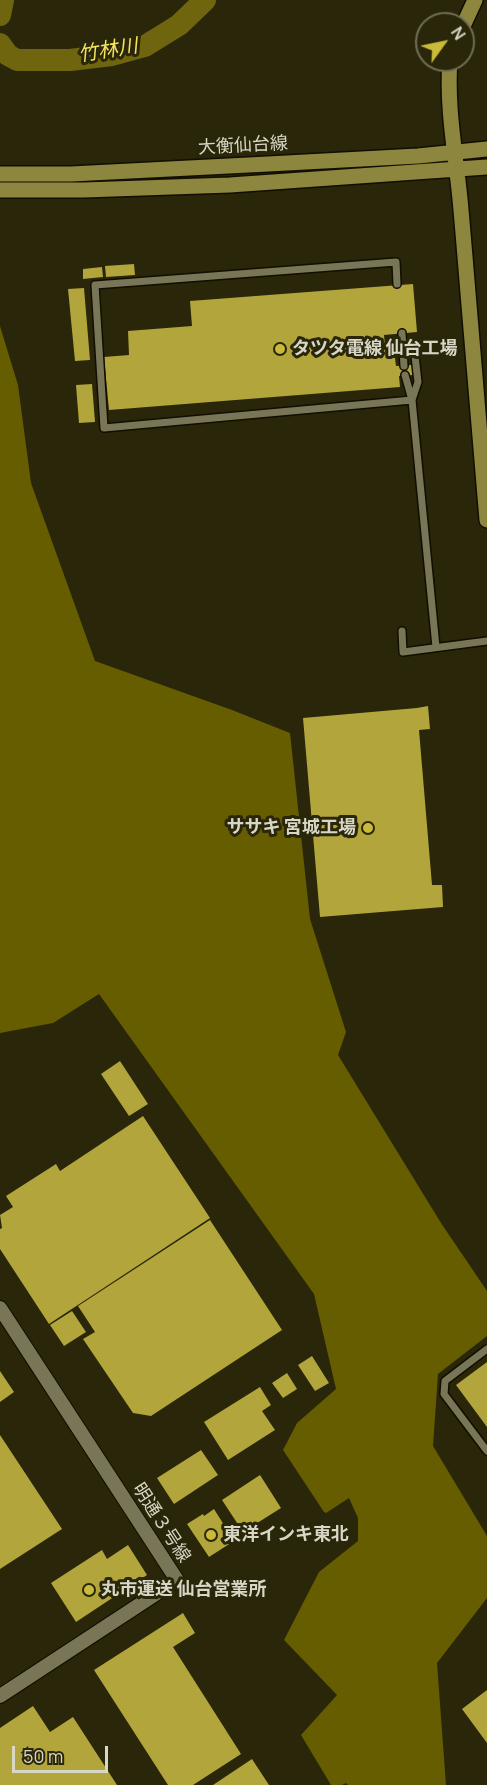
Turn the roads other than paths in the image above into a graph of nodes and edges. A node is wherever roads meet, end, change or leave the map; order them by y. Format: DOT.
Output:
graph roads {
  1 [pos="449,72"];
  2 [pos="487,149"];
  3 [pos="456,151"];
  4 [pos="487,167"];
  5 [pos="457,169"];
  6 [pos="0,174"];
  7 [pos="0,190"];
  8 [pos="397,284"];
  9 [pos="402,333"];
  10 [pos="402,348"];
  11 [pos="404,366"];
  12 [pos="405,375"];
  13 [pos="412,400"];
  14 [pos="487,520"];
  15 [pos="402,631"];
  16 [pos="487,641"];
  17 [pos="436,647"];
  18 [pos="0,1308"];
  19 [pos="487,1349"];
  20 [pos="487,1451"];
  21 [pos="0,1696"];
  1 -- 3 [label="main road"];
  2 -- 3 [label="main road, 大衡仙台線"];
  3 -- 5 [label="main road"];
  3 -- 6 [label="main road, 大衡仙台線"];
  4 -- 5 [label="main road, 大衡仙台線"];
  5 -- 7 [label="main road, 大衡仙台線"];
  5 -- 14 [label="main road"];
  8 -- 13 [label="lane"];
  9 -- 10 [label="lane"];
  10 -- 11 [label="lane"];
  10 -- 13 [label="lane"];
  12 -- 13 [label="lane"];
  13 -- 17 [label="lane"];
  15 -- 17 [label="lane"];
  16 -- 17 [label="lane"];
  18 -- 21 [label="street, 明通３号線"];
  19 -- 20 [label="lane"];
}
